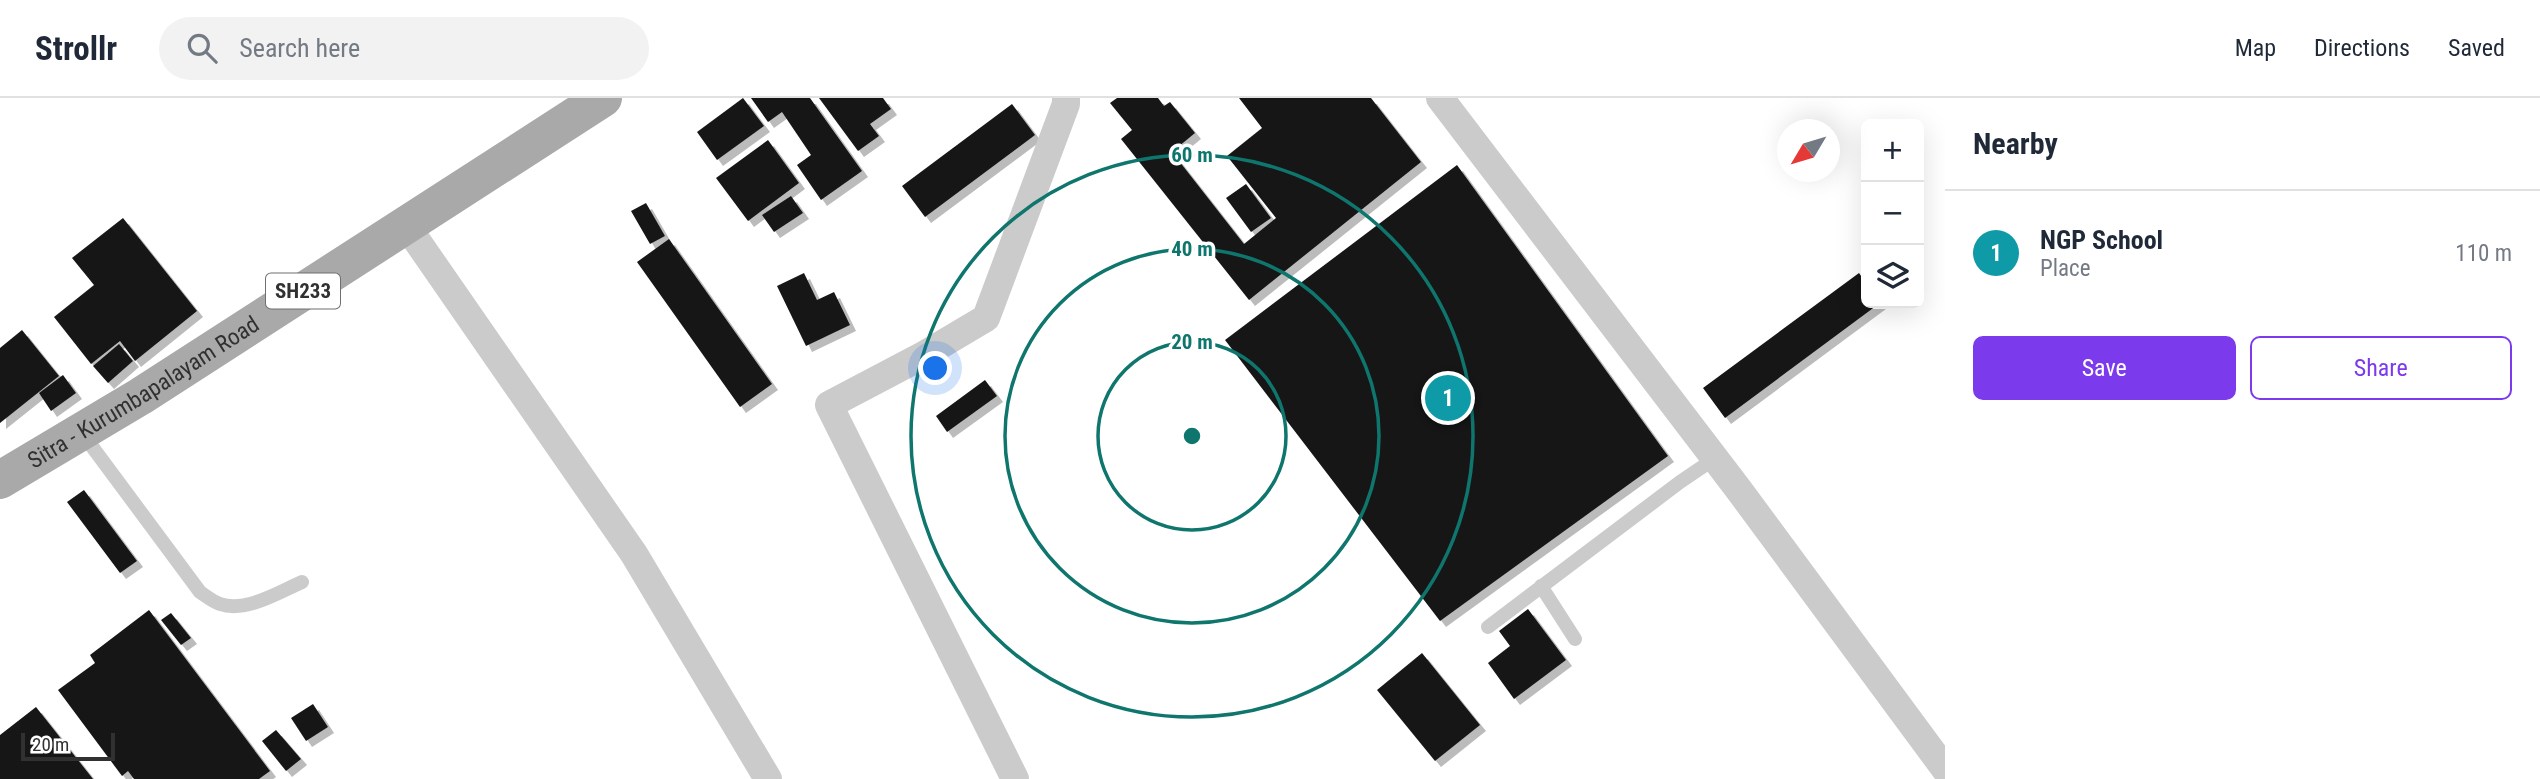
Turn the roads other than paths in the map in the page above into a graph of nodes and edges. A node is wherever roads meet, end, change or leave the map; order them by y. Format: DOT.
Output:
graph roads {
  1 [pos="603,98"];
  2 [pos="1066,98"];
  3 [pos="1440,98"];
  4 [pos="407,225"];
  5 [pos="81,432"];
  6 [pos="1714,459"];
  7 [pos="0,480"];
  8 [pos="302,582"];
  9 [pos="1541,586"];
  10 [pos="1488,626"];
  11 [pos="1575,639"];
  12 [pos="1945,769"];
  13 [pos="768,779"];
  14 [pos="1015,779"];
  1 -- 4 [label="main road, Sitra - Kurumbapalayam Road / SH233"];
  2 -- 14 [label="street"];
  3 -- 6 [label="street"];
  4 -- 5 [label="main road, Sitra - Kurumbapalayam Road / SH233"];
  4 -- 13 [label="street"];
  5 -- 7 [label="main road, Sitra - Kurumbapalayam Road / SH233"];
  5 -- 8 [label="lane"];
  6 -- 9 [label="lane"];
  6 -- 12 [label="street"];
  9 -- 10 [label="lane"];
  9 -- 11 [label="lane"];
}
